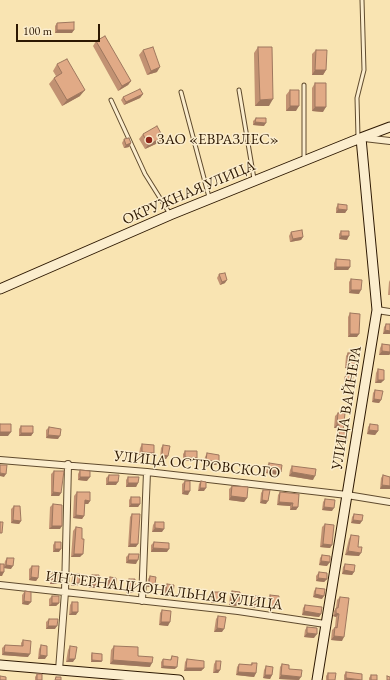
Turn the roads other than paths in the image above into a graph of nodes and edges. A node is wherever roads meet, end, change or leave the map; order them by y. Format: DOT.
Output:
graph roads {
  1 [pos="362,0"];
  2 [pos="304,85"];
  3 [pos="239,90"];
  4 [pos="181,92"];
  5 [pos="111,100"];
  6 [pos="390,127"];
  7 [pos="359,138"];
  8 [pos="390,140"];
  9 [pos="304,160"];
  10 [pos="255,180"];
  11 [pos="210,199"];
  12 [pos="170,215"];
  13 [pos="0,289"];
  14 [pos="377,310"];
  15 [pos="390,312"];
  16 [pos="0,460"];
  17 [pos="68,464"];
  18 [pos="147,472"];
  19 [pos="347,496"];
  20 [pos="390,502"];
  21 [pos="0,585"];
  22 [pos="65,592"];
  23 [pos="142,601"];
  24 [pos="325,624"];
  25 [pos="0,665"];
  26 [pos="59,670"];
  27 [pos="179,680"];
  28 [pos="317,680"];
  1 -- 7 [label="lane"];
  2 -- 9 [label="lane"];
  3 -- 10 [label="lane"];
  4 -- 11 [label="lane"];
  5 -- 12 [label="lane"];
  6 -- 7 [label="street, ОКРУЖНАЯ УЛИЦА"];
  7 -- 8 [label="street"];
  7 -- 9 [label="street, ОКРУЖНАЯ УЛИЦА"];
  7 -- 14 [label="street, УЛИЦА ВАЙНЕРА"];
  9 -- 10 [label="street, ОКРУЖНАЯ УЛИЦА"];
  10 -- 11 [label="street, ОКРУЖНАЯ УЛИЦА"];
  11 -- 12 [label="street, ОКРУЖНАЯ УЛИЦА"];
  12 -- 13 [label="street, ОКРУЖНАЯ УЛИЦА"];
  14 -- 15 [label="street"];
  14 -- 19 [label="street, УЛИЦА ВАЙНЕРА"];
  16 -- 17 [label="street, УЛИЦА ОСТРОВСКОГО"];
  17 -- 18 [label="street, УЛИЦА ОСТРОВСКОГО"];
  17 -- 22 [label="street"];
  18 -- 19 [label="street, УЛИЦА ОСТРОВСКОГО"];
  18 -- 23 [label="street"];
  19 -- 20 [label="street, УЛИЦА ОСТРОВСКОГО"];
  19 -- 24 [label="street, УЛИЦА ВАЙНЕРА"];
  21 -- 22 [label="street, ИНТЕРНАЦИОНАЛЬНАЯ УЛИЦА"];
  22 -- 23 [label="street, ИНТЕРНАЦИОНАЛЬНАЯ УЛИЦА"];
  22 -- 26 [label="street"];
  23 -- 24 [label="street, ИНТЕРНАЦИОНАЛЬНАЯ УЛИЦА"];
  24 -- 28 [label="street, УЛИЦА ВАЙНЕРА"];
  25 -- 26 [label="street"];
  26 -- 27 [label="street"];
}
